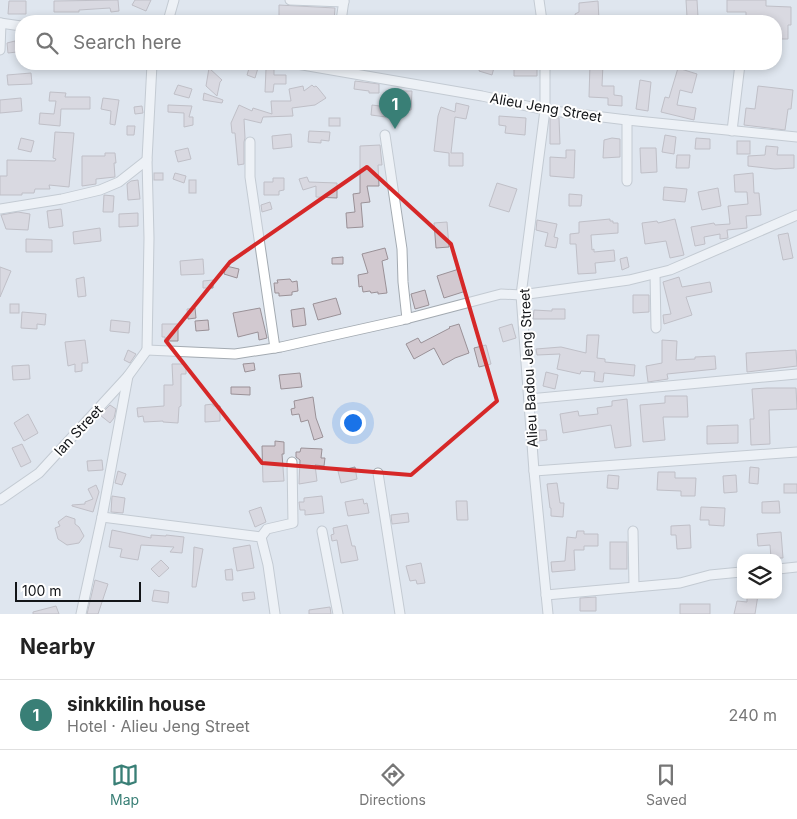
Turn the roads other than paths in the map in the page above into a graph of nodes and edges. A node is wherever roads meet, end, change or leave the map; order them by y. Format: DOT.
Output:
graph roads {
  1 [pos="174,0"];
  2 [pos="290,0"];
  3 [pos="539,0"];
  4 [pos="344,1"];
  5 [pos="170,15"];
  6 [pos="341,15"];
  7 [pos="541,15"];
  8 [pos="1,23"];
  9 [pos="15,25"];
  10 [pos="0,50"];
  11 [pos="152,70"];
  12 [pos="348,70"];
  13 [pos="545,70"];
  14 [pos="739,70"];
  15 [pos="545,110"];
  16 [pos="627,120"];
  17 [pos="732,131"];
  18 [pos="385,136"];
  19 [pos="797,137"];
  20 [pos="250,142"];
  21 [pos="147,160"];
  22 [pos="627,181"];
  23 [pos="0,209"];
  24 [pos="797,215"];
  25 [pos="655,274"];
  26 [pos="521,295"];
  27 [pos="407,319"];
  28 [pos="656,328"];
  29 [pos="275,348"];
  30 [pos="147,350"];
  31 [pos="797,374"];
  32 [pos="128,376"];
  33 [pos="528,399"];
  34 [pos="797,452"];
  35 [pos="292,462"];
  36 [pos="534,471"];
  37 [pos="378,473"];
  38 [pos="0,500"];
  39 [pos="102,517"];
  40 [pos="322,531"];
  41 [pos="633,531"];
  42 [pos="261,537"];
  43 [pos="797,567"];
  44 [pos="782,569"];
  45 [pos="737,572"];
  46 [pos="634,587"];
  47 [pos="546,595"];
  48 [pos="81,614"];
  49 [pos="275,614"];
  50 [pos="338,614"];
  51 [pos="400,614"];
  52 [pos="548,614"];
  1 -- 5 [label="street"];
  2 -- 4 [label="street"];
  3 -- 7 [label="street"];
  4 -- 6 [label="street"];
  8 -- 9 [label="street"];
  8 -- 10 [label="street"];
  11 -- 21 [label="street"];
  12 -- 15 [label="street, Alieu Jeng Street"];
  13 -- 15 [label="street, Alieu Badou Jeng Street"];
  14 -- 17 [label="street"];
  15 -- 16 [label="street, Alieu Jeng Street"];
  15 -- 26 [label="street, Alieu Badou Jeng Street"];
  16 -- 17 [label="street, Alieu Jeng Street"];
  16 -- 22 [label="street"];
  17 -- 19 [label="street, Alieu Jeng Street"];
  18 -- 27 [label="street"];
  20 -- 29 [label="street"];
  21 -- 23 [label="street"];
  21 -- 30 [label="street"];
  24 -- 25 [label="street"];
  25 -- 26 [label="street"];
  25 -- 28 [label="street"];
  26 -- 27 [label="street"];
  26 -- 33 [label="street, Alieu Badou Jeng Street"];
  27 -- 29 [label="street"];
  29 -- 30 [label="street"];
  30 -- 32 [label="street, Ian Street"];
  31 -- 33 [label="street"];
  32 -- 38 [label="street, Ian Street"];
  32 -- 39 [label="street"];
  33 -- 36 [label="street, Alieu Badou Jeng Street"];
  34 -- 36 [label="street"];
  35 -- 42 [label="street"];
  36 -- 47 [label="street, Alieu Badou Jeng Street"];
  37 -- 51 [label="street"];
  39 -- 42 [label="street"];
  39 -- 48 [label="street"];
  40 -- 50 [label="street"];
  41 -- 46 [label="street"];
  42 -- 49 [label="street"];
  43 -- 44 [label="street"];
  45 -- 46 [label="street"];
  46 -- 47 [label="street"];
  47 -- 52 [label="street, Alieu Badou Jeng Street"];
}
